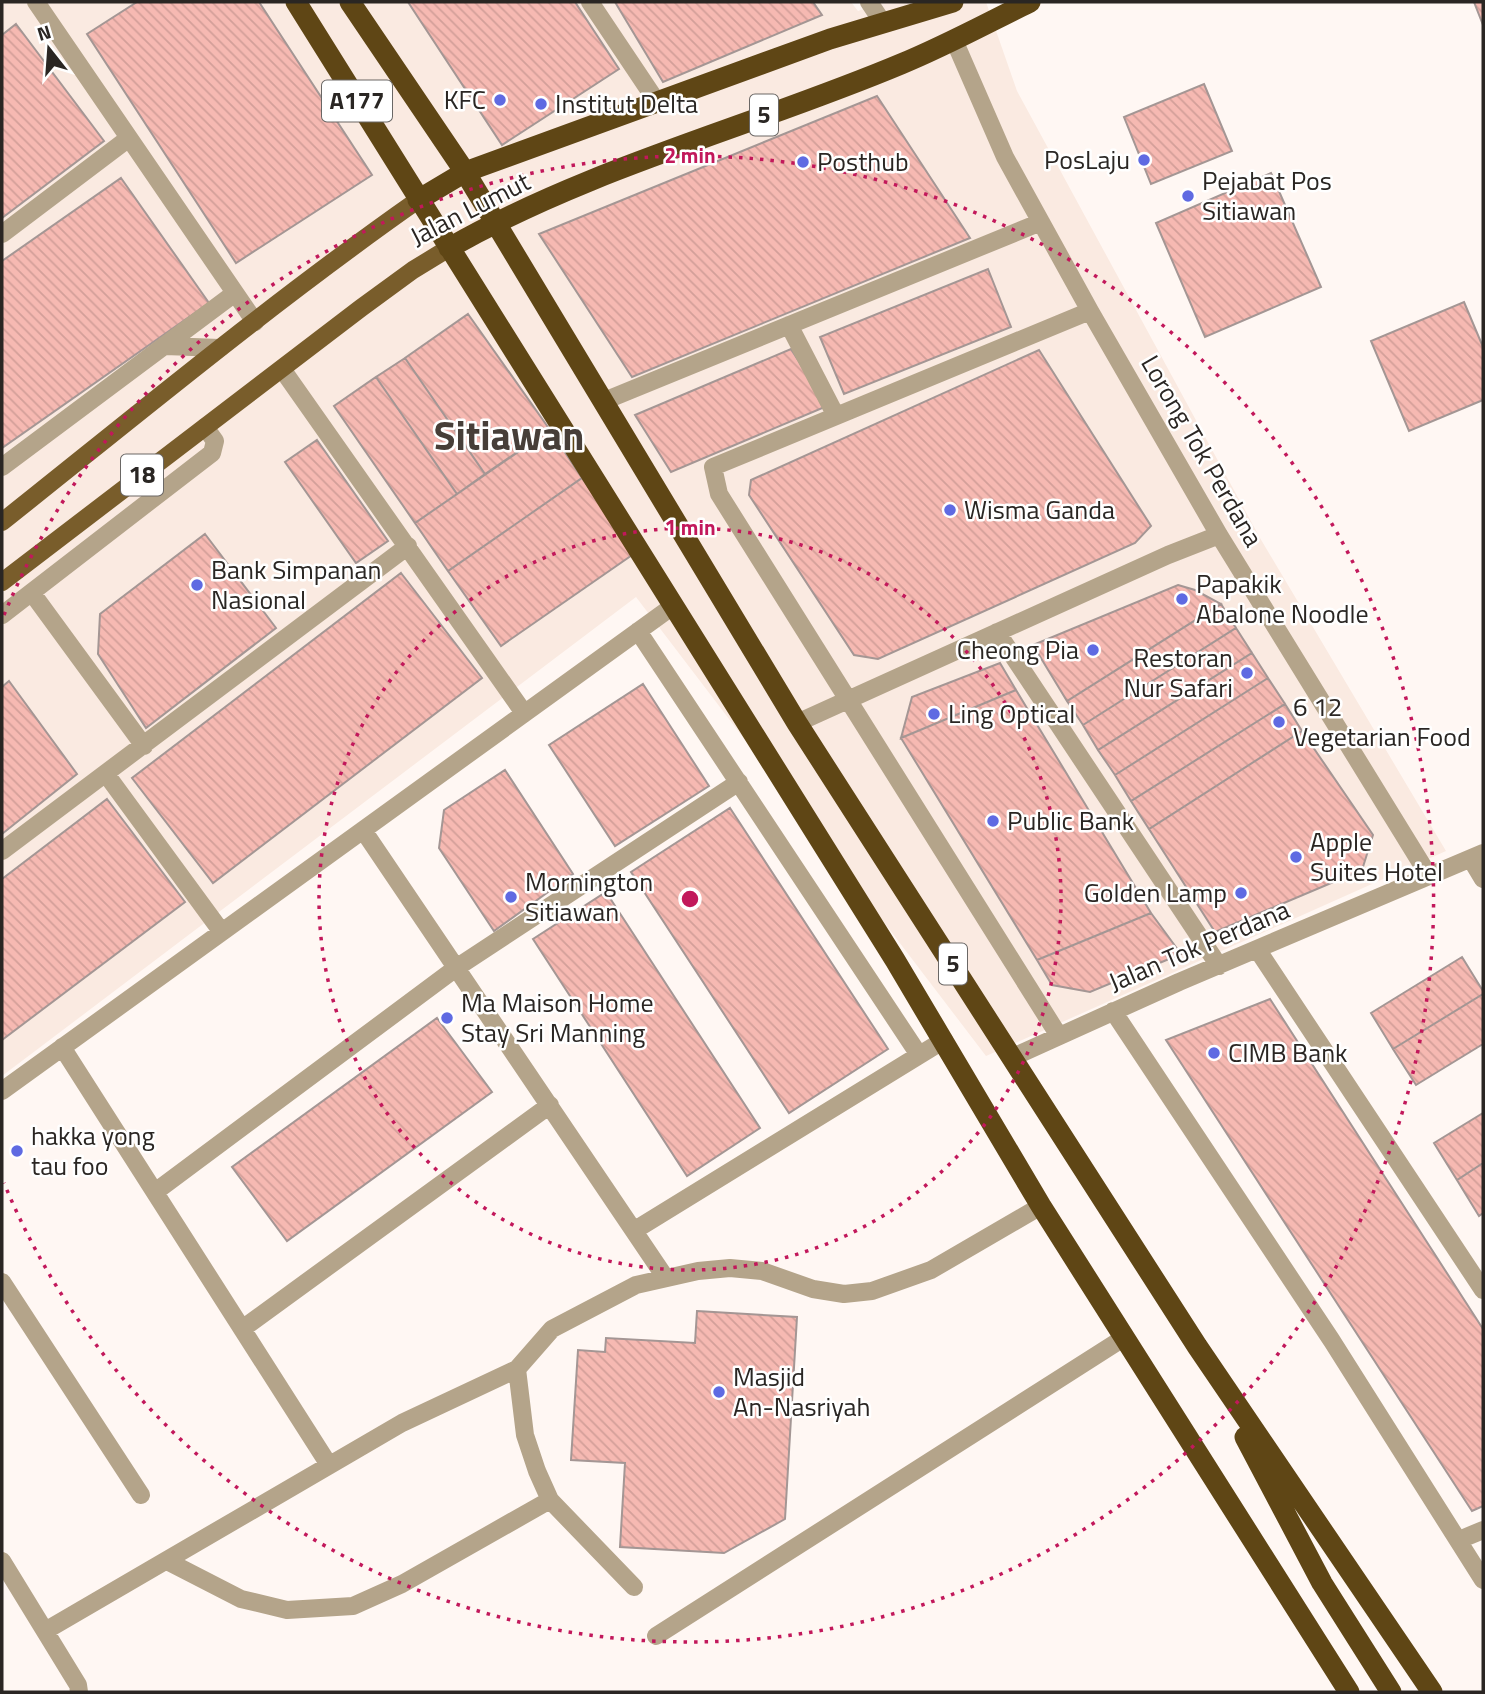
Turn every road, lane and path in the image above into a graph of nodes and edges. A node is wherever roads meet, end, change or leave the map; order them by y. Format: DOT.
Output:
graph roads {
  1 [pos="36,2"];
  2 [pos="296,2"];
  3 [pos="350,2"];
  4 [pos="590,2"];
  5 [pos="869,2"];
  6 [pos="953,2"];
  7 [pos="1030,2"];
  8 [pos="883,23"];
  9 [pos="954,40"];
  10 [pos="657,102"];
  11 [pos="129,138"];
  12 [pos="465,172"];
  13 [pos="418,200"];
  14 [pos="495,222"];
  15 [pos="1041,222"];
  16 [pos="2,234"];
  17 [pos="449,248"];
  18 [pos="235,293"];
  19 [pos="1090,311"];
  20 [pos="255,322"];
  21 [pos="789,325"];
  22 [pos="165,346"];
  23 [pos="220,348"];
  24 [pos="282,369"];
  25 [pos="604,401"];
  26 [pos="836,416"];
  27 [pos="205,427"];
  28 [pos="2,467"];
  29 [pos="2,522"];
  30 [pos="1219,535"];
  31 [pos="408,546"];
  32 [pos="2,582"];
  33 [pos="32,593"];
  34 [pos="673,606"];
  35 [pos="2,615"];
  36 [pos="638,631"];
  37 [pos="996,632"];
  38 [pos="849,698"];
  39 [pos="524,713"];
  40 [pos="797,723"];
  41 [pos="144,746"];
  42 [pos="106,774"];
  43 [pos="739,782"];
  44 [pos="363,830"];
  45 [pos="2,851"];
  46 [pos="1477,856"];
  47 [pos="1429,876"];
  48 [pos="1483,879"];
  49 [pos="222,931"];
  50 [pos="1257,949"];
  51 [pos="1219,966"];
  52 [pos="456,968"];
  53 [pos="1113,1012"];
  54 [pos="1059,1036"];
  55 [pos="944,1040"];
  56 [pos="62,1047"];
  57 [pos="919,1055"];
  58 [pos="1013,1057"];
  59 [pos="2,1091"];
  60 [pos="550,1105"];
  61 [pos="155,1192"];
  62 [pos="1041,1206"];
  63 [pos="635,1230"];
  64 [pos="665,1277"];
  65 [pos="2,1282"];
  66 [pos="1483,1290"];
  67 [pos="242,1329"];
  68 [pos="1125,1336"];
  69 [pos="1197,1346"];
  70 [pos="517,1369"];
  71 [pos="329,1465"];
  72 [pos="141,1495"];
  73 [pos="550,1500"];
  74 [pos="1483,1530"];
  75 [pos="1459,1540"];
  76 [pos="2,1561"];
  77 [pos="167,1561"];
  78 [pos="1483,1580"];
  79 [pos="634,1587"];
  80 [pos="45,1631"];
  81 [pos="656,1636"];
  82 [pos="79,1692"];
  83 [pos="1349,1692"];
  84 [pos="1391,1692"];
  85 [pos="1432,1692"];
  1 -- 11 [label="street"];
  2 -- 13 [label="highway, A177"];
  3 -- 12 [label="highway, A177"];
  4 -- 10 [label="street"];
  5 -- 8 [label="street"];
  6 -- 8 [label="highway, Jalan Lumut / 5"];
  7 -- 9 [label="highway, Jalan Lumut / 5"];
  8 -- 10 [label="highway, Jalan Lumut / 5"];
  9 -- 14 [label="highway, Jalan Lumut / 5"];
  9 -- 15 [label="street, Lorong Tok Perdana"];
  10 -- 12 [label="highway, Jalan Lumut / 5"];
  11 -- 16 [label="street"];
  11 -- 18 [label="street"];
  12 -- 13 [label="highway, Jalan Lumut / 5"];
  12 -- 14 [label="highway, 5"];
  13 -- 17 [label="highway, 5"];
  13 -- 20 [label="main road, Jalan Lumut / 18"];
  14 -- 17 [label="highway, Jalan Lumut / 5"];
  14 -- 25 [label="highway, 5"];
  15 -- 19 [label="street, Lorong Tok Perdana"];
  15 -- 21 [label="street"];
  17 -- 24 [label="main road, Jalan Lumut / 18"];
  17 -- 34 [label="highway, 5"];
  18 -- 20 [label="street"];
  18 -- 22 [label="street"];
  19 -- 26 [label="street"];
  19 -- 30 [label="street, Lorong Tok Perdana"];
  20 -- 23 [label="main road, Jalan Lumut / 18"];
  21 -- 25 [label="street"];
  21 -- 26 [label="street"];
  22 -- 23 [label="street"];
  22 -- 28 [label="street"];
  23 -- 29 [label="main road, Jalan Lumut / 18"];
  24 -- 27 [label="main road, Jalan Lumut / 18"];
  24 -- 31 [label="street"];
  25 -- 40 [label="highway, 5"];
  26 -- 38 [label="street"];
  27 -- 32 [label="main road, Jalan Lumut / 18"];
  27 -- 33 [label="street"];
  30 -- 37 [label="street"];
  30 -- 47 [label="street, Lorong Tok Perdana"];
  31 -- 39 [label="street"];
  31 -- 41 [label="street"];
  33 -- 35 [label="street"];
  33 -- 41 [label="street"];
  34 -- 36 [label="street"];
  34 -- 55 [label="highway, 5"];
  36 -- 39 [label="street"];
  36 -- 43 [label="street"];
  37 -- 38 [label="street"];
  37 -- 51 [label="street"];
  38 -- 40 [label="street"];
  38 -- 54 [label="street"];
  39 -- 44 [label="street"];
  40 -- 58 [label="highway, 5"];
  41 -- 42 [label="street"];
  42 -- 45 [label="street"];
  42 -- 49 [label="street"];
  43 -- 52 [label="street"];
  43 -- 57 [label="street"];
  44 -- 49 [label="street"];
  44 -- 52 [label="street"];
  46 -- 47 [label="street, Jalan Tok Perdana"];
  46 -- 48 [label="street"];
  47 -- 50 [label="street, Jalan Tok Perdana"];
  49 -- 56 [label="street"];
  50 -- 51 [label="street, Jalan Tok Perdana"];
  50 -- 66 [label="street"];
  51 -- 53 [label="street, Jalan Tok Perdana"];
  52 -- 60 [label="street"];
  52 -- 61 [label="street"];
  53 -- 54 [label="street, Jalan Tok Perdana"];
  53 -- 75 [label="street"];
  54 -- 58 [label="street, Jalan Tok Perdana"];
  55 -- 57 [label="street"];
  55 -- 62 [label="highway, 5"];
  56 -- 59 [label="street"];
  56 -- 61 [label="street"];
  57 -- 63 [label="street"];
  58 -- 69 [label="highway, 5"];
  60 -- 63 [label="street"];
  60 -- 67 [label="street"];
  61 -- 67 [label="street"];
  62 -- 64 [label="street"];
  62 -- 68 [label="highway, 5"];
  63 -- 64 [label="street"];
  64 -- 70 [label="street"];
  65 -- 72 [label="street"];
  67 -- 71 [label="street"];
  68 -- 81 [label="street"];
  68 -- 83 [label="highway, 5"];
  69 -- 84 [label="highway"];
  69 -- 85 [label="highway, 5"];
  70 -- 71 [label="street"];
  70 -- 73 [label="street"];
  71 -- 77 [label="street"];
  73 -- 77 [label="street"];
  73 -- 79 [label="street"];
  74 -- 75 [label="street"];
  75 -- 78 [label="street"];
  76 -- 80 [label="street"];
  77 -- 80 [label="street"];
  80 -- 82 [label="street"];
}
